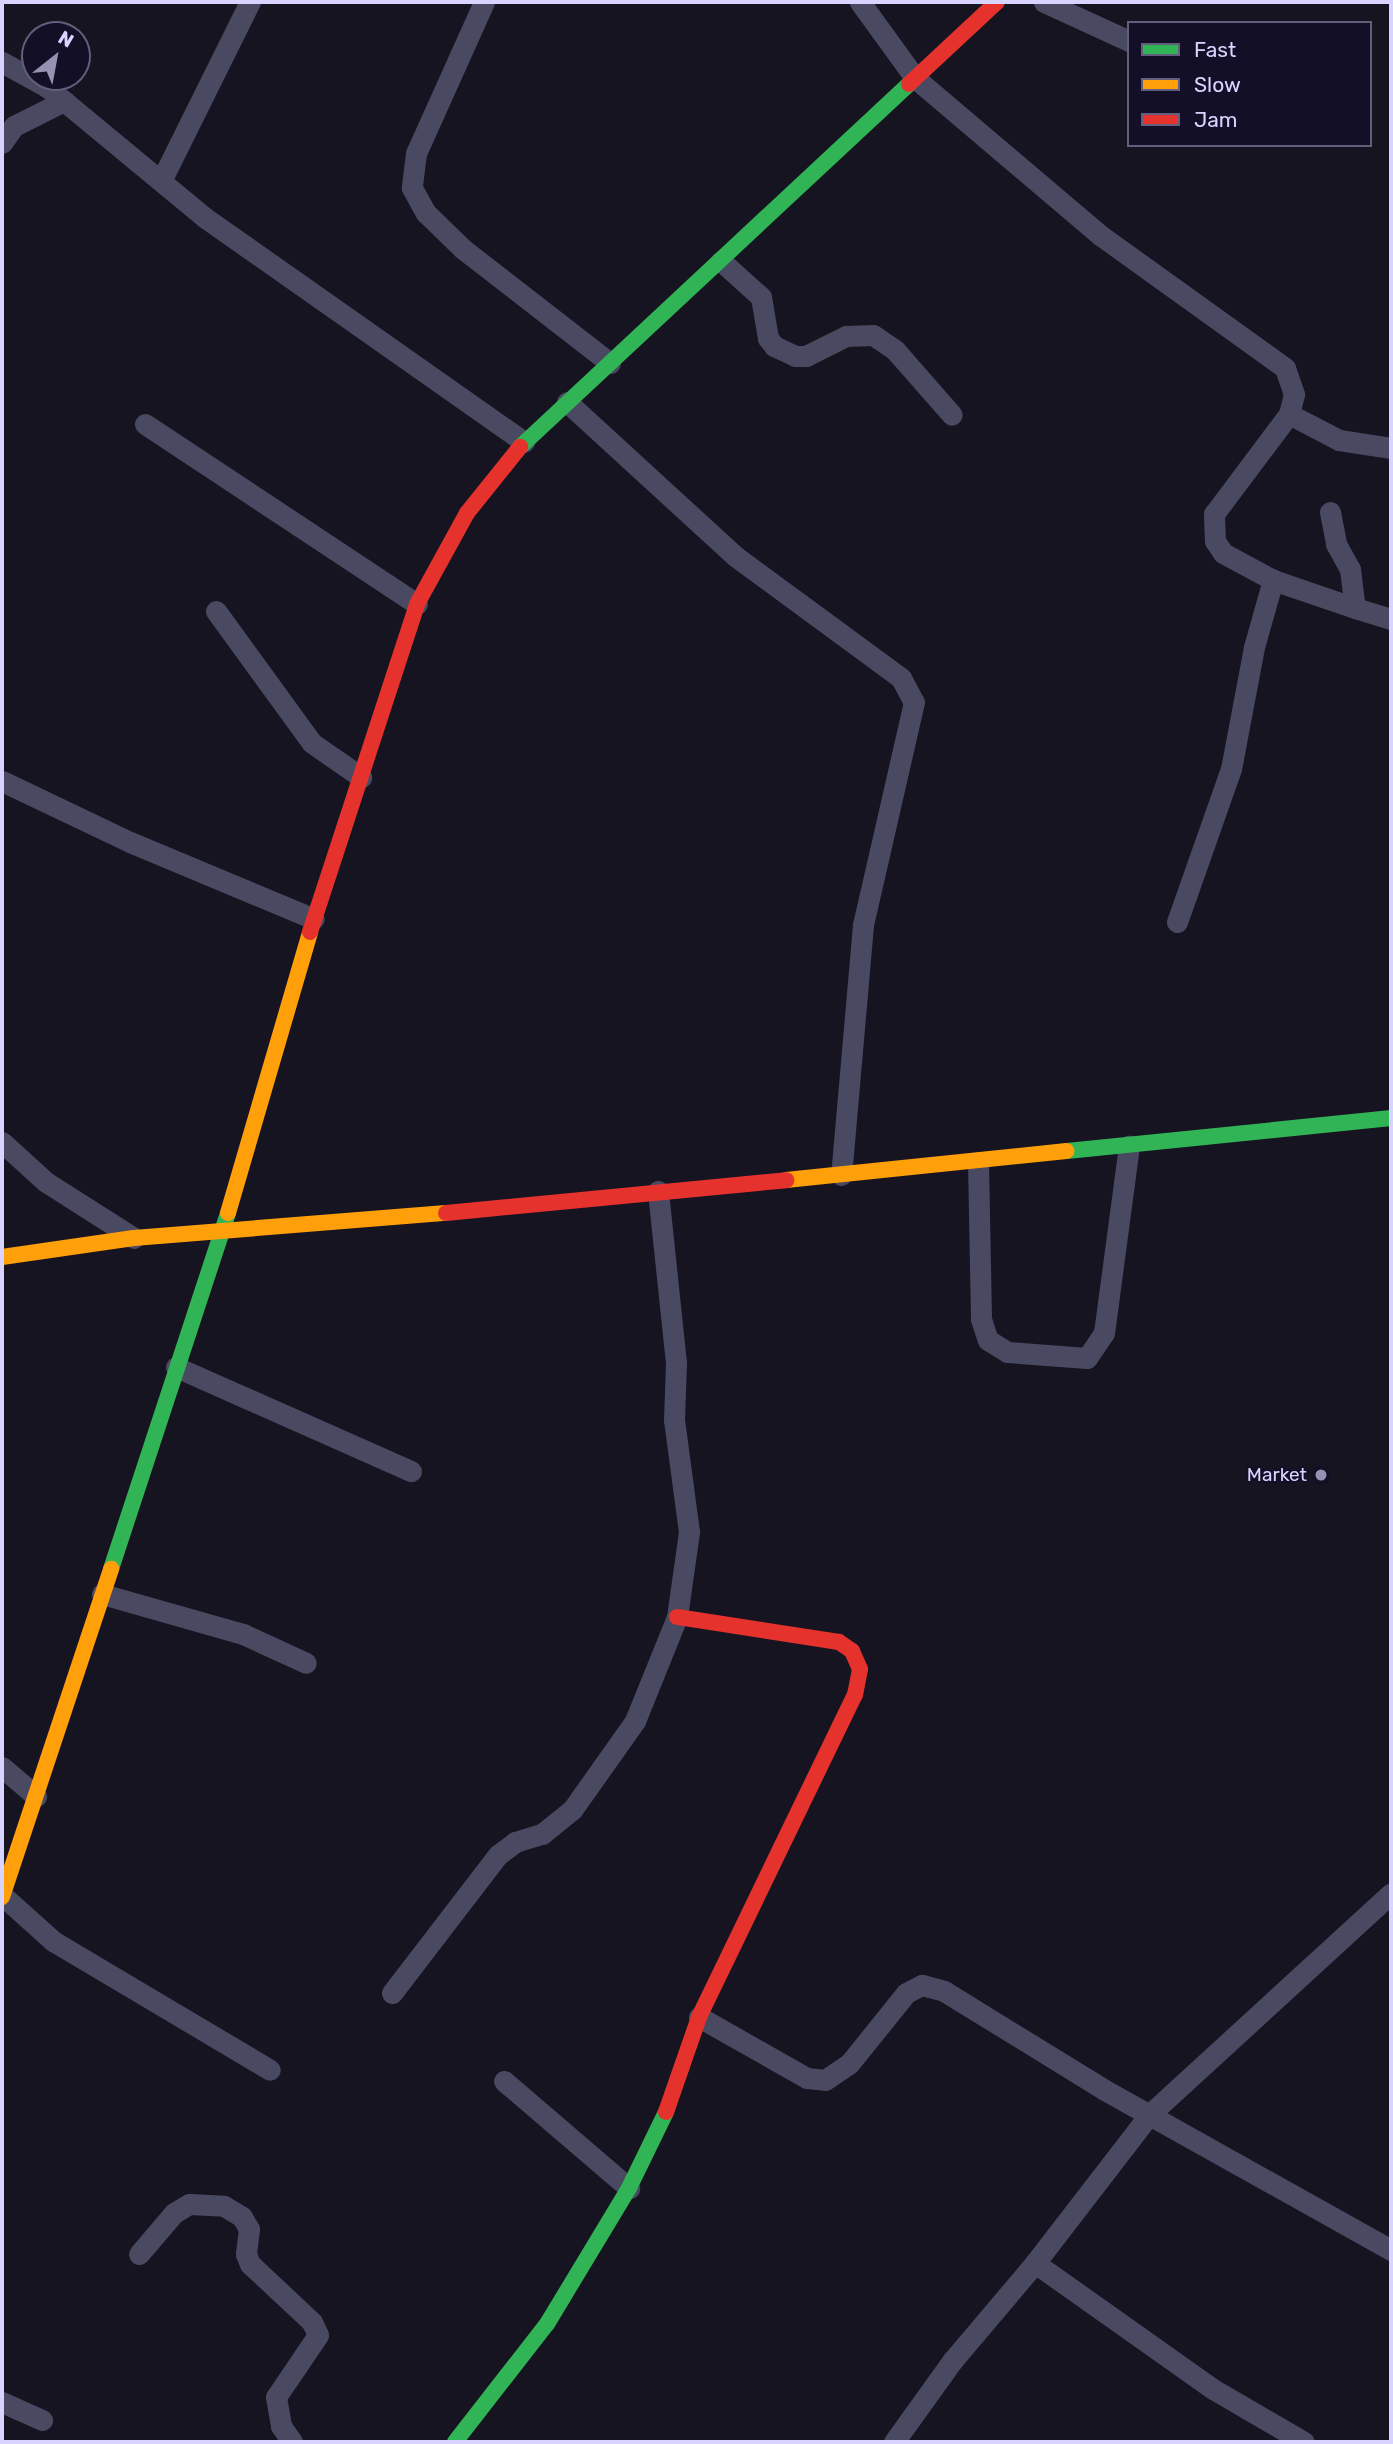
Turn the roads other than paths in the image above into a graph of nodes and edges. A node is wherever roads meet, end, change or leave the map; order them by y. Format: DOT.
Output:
graph roads {
  1 [pos="250,2"];
  2 [pos="484,2"];
  3 [pos="860,2"];
  4 [pos="997,2"];
  5 [pos="1044,2"];
  6 [pos="1127,40"];
  7 [pos="2,62"];
  8 [pos="915,78"];
  9 [pos="65,101"];
  10 [pos="2,143"];
  11 [pos="160,181"];
  12 [pos="720,261"];
  13 [pos="610,363"];
  14 [pos="568,402"];
  15 [pos="1289,414"];
  16 [pos="952,415"];
  17 [pos="145,424"];
  18 [pos="524,442"];
  19 [pos="1391,448"];
  20 [pos="1330,512"];
  21 [pos="1273,580"];
  22 [pos="417,604"];
  23 [pos="1355,608"];
  24 [pos="216,611"];
  25 [pos="1391,619"];
  26 [pos="360,777"];
  27 [pos="2,781"];
  28 [pos="314,919"];
  29 [pos="1177,922"];
  30 [pos="1391,1118"];
  31 [pos="2,1142"];
  32 [pos="1129,1146"];
  33 [pos="978,1162"];
  34 [pos="841,1175"];
  35 [pos="658,1191"];
  36 [pos="223,1230"];
  37 [pos="134,1238"];
  38 [pos="2,1257"];
  39 [pos="176,1367"];
  40 [pos="411,1471"];
  41 [pos="102,1594"];
  42 [pos="677,1617"];
  43 [pos="306,1662"];
  44 [pos="2,1767"];
  45 [pos="36,1796"];
  46 [pos="2,1896"];
  47 [pos="1387,1905"];
  48 [pos="392,1993"];
  49 [pos="699,2017"];
  50 [pos="270,2070"];
  51 [pos="503,2081"];
  52 [pos="1149,2115"];
  53 [pos="629,2188"];
  54 [pos="1391,2250"];
  55 [pos="139,2254"];
  56 [pos="1035,2263"];
  57 [pos="2,2402"];
  58 [pos="42,2420"];
  59 [pos="1273,2436"];
  60 [pos="292,2442"];
  61 [pos="455,2442"];
  62 [pos="894,2442"];
  63 [pos="1304,2442"];
  1 -- 11 [label="street"];
  2 -- 13 [label="street"];
  3 -- 8 [label="street"];
  4 -- 8 [label="street"];
  5 -- 6 [label="street"];
  7 -- 9 [label="street"];
  8 -- 12 [label="street"];
  8 -- 15 [label="street"];
  9 -- 10 [label="street"];
  9 -- 11 [label="street"];
  11 -- 18 [label="street"];
  12 -- 13 [label="street"];
  12 -- 16 [label="street"];
  13 -- 14 [label="street"];
  14 -- 18 [label="street"];
  14 -- 34 [label="street"];
  15 -- 19 [label="street"];
  15 -- 21 [label="street"];
  17 -- 22 [label="street"];
  18 -- 22 [label="street"];
  20 -- 23 [label="street"];
  21 -- 23 [label="street"];
  21 -- 29 [label="street"];
  22 -- 26 [label="street"];
  23 -- 25 [label="street"];
  24 -- 26 [label="street"];
  26 -- 28 [label="street"];
  27 -- 28 [label="street"];
  28 -- 36 [label="street"];
  30 -- 32 [label="street"];
  31 -- 37 [label="street"];
  32 -- 33 [label="street"];
  32 -- 33 [label="street"];
  33 -- 34 [label="street"];
  34 -- 35 [label="street"];
  35 -- 36 [label="street"];
  35 -- 42 [label="street"];
  36 -- 37 [label="street"];
  36 -- 39 [label="street"];
  37 -- 38 [label="street"];
  39 -- 40 [label="street"];
  39 -- 41 [label="street"];
  41 -- 43 [label="street"];
  41 -- 45 [label="street"];
  42 -- 48 [label="street"];
  42 -- 49 [label="street"];
  44 -- 45 [label="street"];
  45 -- 46 [label="street"];
  46 -- 50 [label="street"];
  47 -- 52 [label="street"];
  49 -- 52 [label="street"];
  49 -- 53 [label="street"];
  51 -- 53 [label="street"];
  52 -- 54 [label="street"];
  52 -- 56 [label="street"];
  53 -- 61 [label="street"];
  55 -- 60 [label="street"];
  56 -- 59 [label="street"];
  56 -- 62 [label="street"];
  57 -- 58 [label="street"];
  59 -- 63 [label="street"];
}
